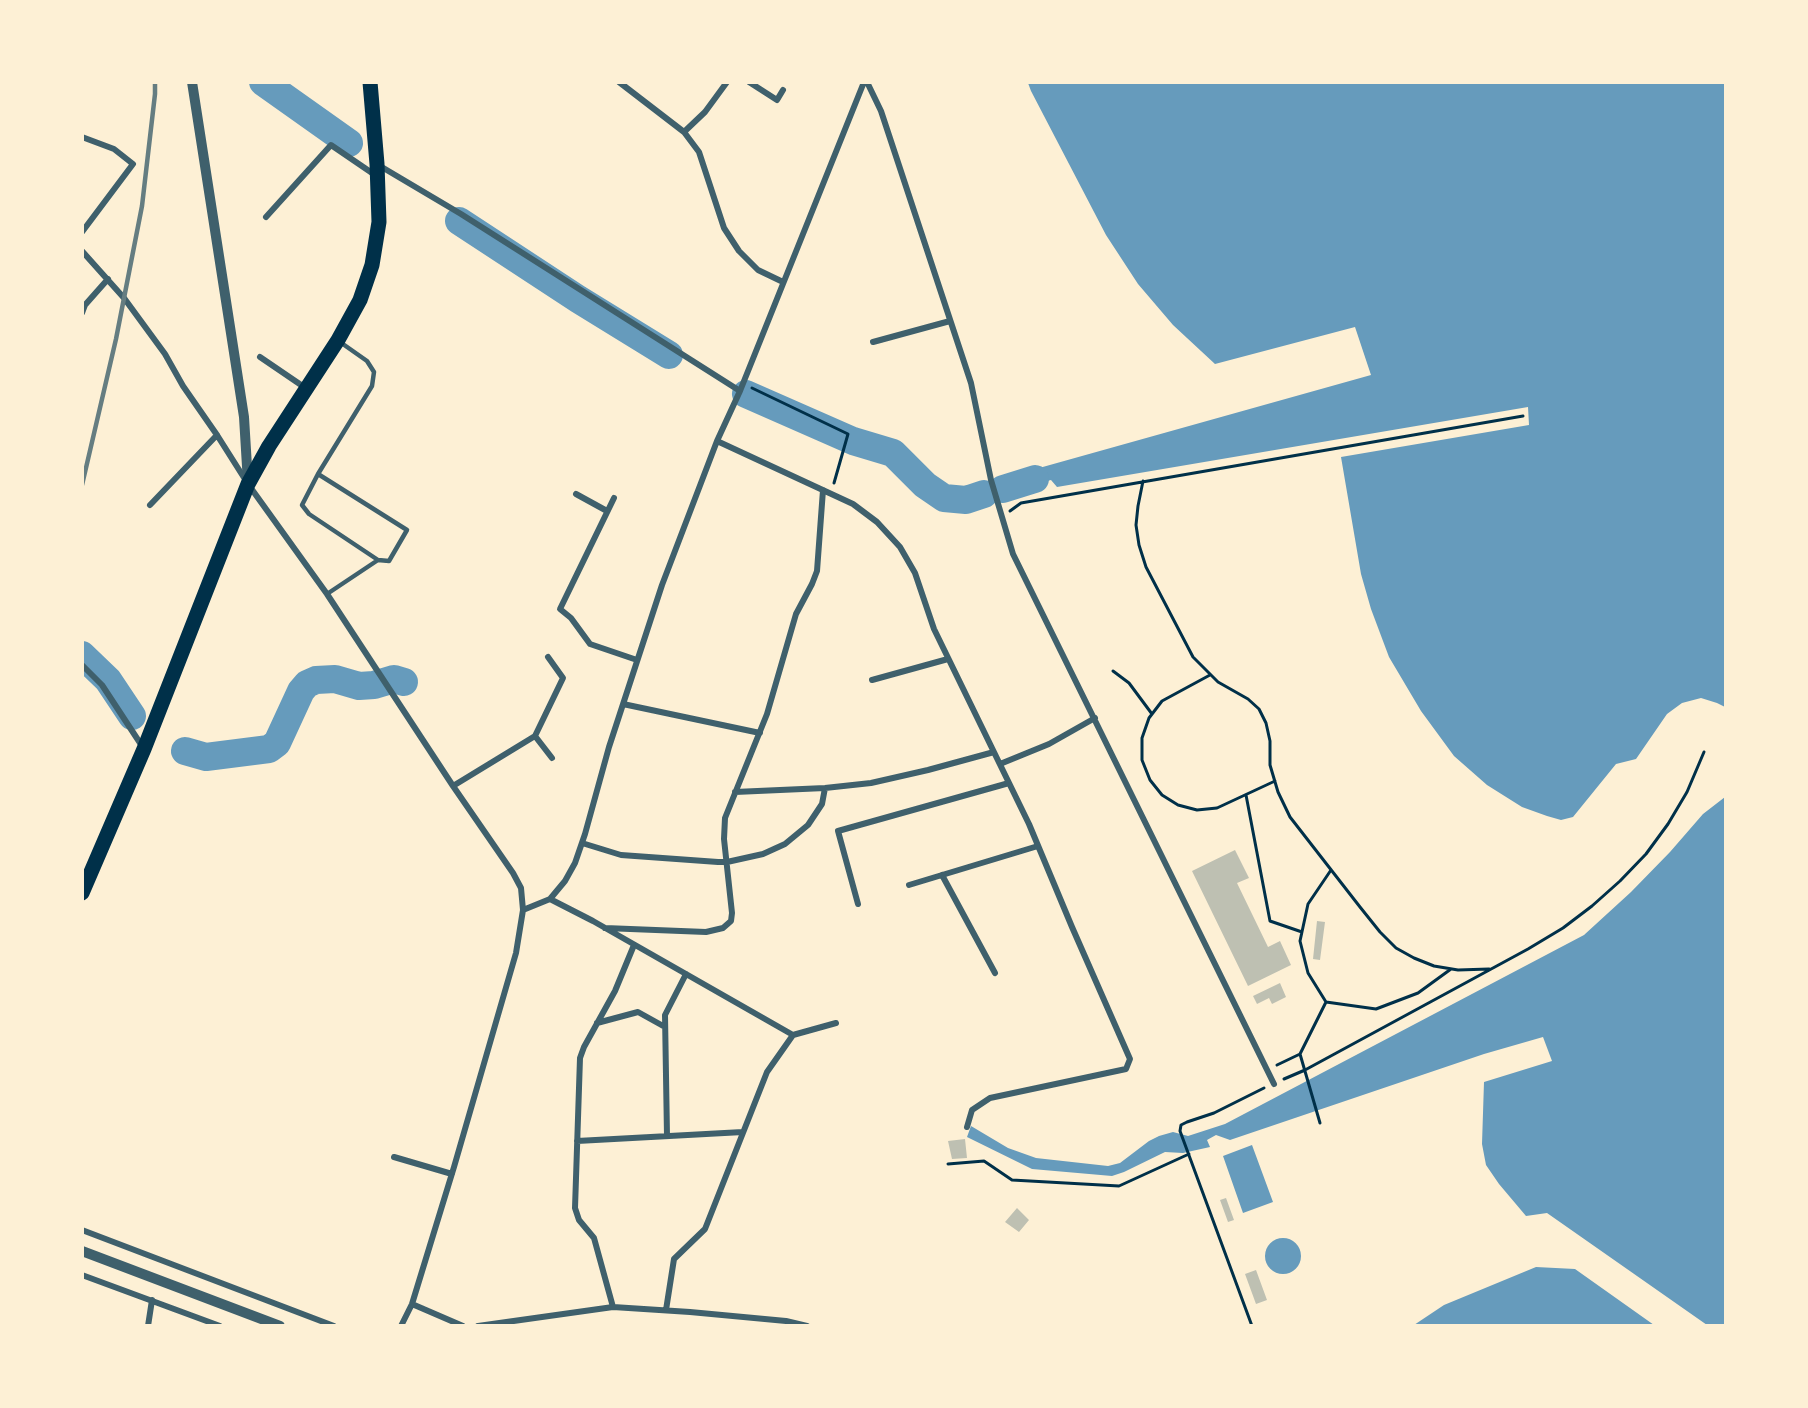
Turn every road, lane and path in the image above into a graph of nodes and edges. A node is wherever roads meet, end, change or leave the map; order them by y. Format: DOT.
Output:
graph roads {
  1 [pos="192,82"];
  2 [pos="370,82"];
  3 [pos="619,82"];
  4 [pos="728,82"];
  5 [pos="749,82"];
  6 [pos="865,82"];
  7 [pos="783,90"];
  8 [pos="684,132"];
  9 [pos="82,137"];
  10 [pos="377,170"];
  11 [pos="266,217"];
  12 [pos="82,232"];
  13 [pos="82,251"];
  14 [pos="108,279"];
  15 [pos="783,282"];
  16 [pos="82,313"];
  17 [pos="950,321"];
  18 [pos="338,340"];
  19 [pos="873,342"];
  20 [pos="260,357"];
  21 [pos="742,387"];
  22 [pos="307,389"];
  23 [pos="1523,416"];
  24 [pos="217,435"];
  25 [pos="717,441"];
  26 [pos="318,474"];
  27 [pos="1143,481"];
  28 [pos="248,484"];
  29 [pos="823,490"];
  30 [pos="576,494"];
  31 [pos="831,494"];
  32 [pos="614,498"];
  33 [pos="150,506"];
  34 [pos="607,511"];
  35 [pos="1002,518"];
  36 [pos="378,560"];
  37 [pos="327,594"];
  38 [pos="548,657"];
  39 [pos="948,659"];
  40 [pos="638,660"];
  41 [pos="82,665"];
  42 [pos="1113,671"];
  43 [pos="1210,675"];
  44 [pos="872,680"];
  45 [pos="623,704"];
  46 [pos="1152,714"];
  47 [pos="1095,717"];
  48 [pos="760,734"];
  49 [pos="535,736"];
  50 [pos="144,749"];
  51 [pos="994,752"];
  52 [pos="1704,752"];
  53 [pos="552,758"];
  54 [pos="999,764"];
  55 [pos="1275,781"];
  56 [pos="1009,783"];
  57 [pos="453,786"];
  58 [pos="825,788"];
  59 [pos="735,792"];
  60 [pos="1246,795"];
  61 [pos="582,843"];
  62 [pos="1038,846"];
  63 [pos="727,862"];
  64 [pos="1331,870"];
  65 [pos="942,875"];
  66 [pos="909,885"];
  67 [pos="82,893"];
  68 [pos="550,899"];
  69 [pos="858,904"];
  70 [pos="523,910"];
  71 [pos="604,928"];
  72 [pos="1302,932"];
  73 [pos="634,945"];
  74 [pos="1452,968"];
  75 [pos="1490,969"];
  76 [pos="995,973"];
  77 [pos="686,974"];
  78 [pos="1326,1002"];
  79 [pos="597,1023"];
  80 [pos="836,1023"];
  81 [pos="664,1027"];
  82 [pos="793,1035"];
  83 [pos="1300,1054"];
  84 [pos="1274,1067"];
  85 [pos="1305,1070"];
  86 [pos="1274,1084"];
  87 [pos="1320,1123"];
  88 [pos="967,1127"];
  89 [pos="743,1132"];
  90 [pos="667,1136"];
  91 [pos="577,1141"];
  92 [pos="1189,1154"];
  93 [pos="394,1157"];
  94 [pos="948,1164"];
  95 [pos="452,1174"];
  96 [pos="82,1230"];
  97 [pos="82,1251"];
  98 [pos="82,1275"];
  99 [pos="152,1300"];
  100 [pos="412,1304"];
  101 [pos="613,1308"];
  102 [pos="666,1310"];
  103 [pos="459,1325"];
  104 [pos="148,1326"];
  105 [pos="220,1326"];
  106 [pos="280,1326"];
  107 [pos="334,1326"];
  108 [pos="401,1326"];
  109 [pos="463,1326"];
  110 [pos="478,1326"];
  111 [pos="807,1326"];
  112 [pos="1252,1326"];
  1 -- 28 [label="street"];
  2 -- 10 [label="highway"];
  3 -- 8 [label="street"];
  4 -- 8 [label="street"];
  5 -- 7 [label="street"];
  6 -- 15 [label="street"];
  6 -- 17 [label="street"];
  8 -- 15 [label="street"];
  9 -- 12 [label="street"];
  10 -- 11 [label="street"];
  10 -- 18 [label="highway"];
  10 -- 21 [label="street"];
  13 -- 14 [label="street"];
  14 -- 16 [label="street"];
  14 -- 24 [label="street"];
  15 -- 21 [label="street"];
  17 -- 19 [label="street"];
  17 -- 35 [label="street"];
  18 -- 22 [label="highway"];
  18 -- 26 [label="lane"];
  20 -- 22 [label="street"];
  21 -- 25 [label="street"];
  21 -- 31 [label="path"];
  22 -- 28 [label="highway"];
  23 -- 27 [label="path"];
  24 -- 28 [label="street"];
  24 -- 33 [label="street"];
  25 -- 29 [label="street"];
  25 -- 40 [label="street"];
  26 -- 36 [label="lane"];
  26 -- 36 [label="lane"];
  27 -- 35 [label="path"];
  27 -- 43 [label="path"];
  28 -- 37 [label="street"];
  28 -- 50 [label="highway"];
  29 -- 31 [label="street"];
  29 -- 48 [label="street"];
  30 -- 34 [label="street"];
  31 -- 39 [label="street"];
  32 -- 34 [label="street"];
  34 -- 40 [label="street"];
  35 -- 47 [label="street"];
  36 -- 37 [label="lane"];
  37 -- 57 [label="street"];
  38 -- 49 [label="street"];
  39 -- 44 [label="street"];
  39 -- 51 [label="street"];
  40 -- 45 [label="street"];
  41 -- 50 [label="street"];
  42 -- 46 [label="path"];
  43 -- 46 [label="path"];
  43 -- 55 [label="path"];
  45 -- 48 [label="street"];
  45 -- 61 [label="street"];
  46 -- 60 [label="path"];
  47 -- 54 [label="street"];
  47 -- 86 [label="street"];
  48 -- 59 [label="street"];
  49 -- 53 [label="street"];
  49 -- 57 [label="street"];
  50 -- 67 [label="highway"];
  51 -- 54 [label="street"];
  51 -- 58 [label="street"];
  52 -- 75 [label="path"];
  54 -- 56 [label="street"];
  55 -- 60 [label="path"];
  55 -- 64 [label="path"];
  56 -- 62 [label="street"];
  56 -- 69 [label="street"];
  57 -- 70 [label="street"];
  58 -- 59 [label="street"];
  58 -- 63 [label="street"];
  59 -- 63 [label="street"];
  60 -- 72 [label="path"];
  61 -- 63 [label="street"];
  61 -- 68 [label="street"];
  62 -- 65 [label="street"];
  62 -- 88 [label="street"];
  63 -- 71 [label="street"];
  64 -- 72 [label="path"];
  64 -- 74 [label="path"];
  65 -- 66 [label="street"];
  65 -- 76 [label="street"];
  68 -- 70 [label="street"];
  68 -- 71 [label="street"];
  70 -- 95 [label="street"];
  71 -- 73 [label="street"];
  72 -- 78 [label="path"];
  73 -- 77 [label="street"];
  73 -- 79 [label="street"];
  74 -- 75 [label="path"];
  74 -- 78 [label="path"];
  75 -- 85 [label="path"];
  77 -- 81 [label="street"];
  77 -- 82 [label="street"];
  78 -- 83 [label="path"];
  79 -- 81 [label="street"];
  79 -- 91 [label="street"];
  80 -- 82 [label="street"];
  81 -- 90 [label="street"];
  82 -- 89 [label="street"];
  83 -- 84 [label="path"];
  83 -- 85 [label="path"];
  85 -- 86 [label="path"];
  85 -- 87 [label="path"];
  86 -- 92 [label="path"];
  89 -- 90 [label="street"];
  89 -- 102 [label="street"];
  90 -- 91 [label="street"];
  91 -- 101 [label="street"];
  92 -- 94 [label="path"];
  92 -- 112 [label="path"];
  93 -- 95 [label="street"];
  95 -- 100 [label="street"];
  96 -- 107 [label="street"];
  97 -- 106 [label="street"];
  98 -- 99 [label="street"];
  99 -- 104 [label="street"];
  99 -- 105 [label="street"];
  100 -- 103 [label="street"];
  100 -- 108 [label="street"];
  101 -- 102 [label="street"];
  101 -- 110 [label="street"];
  102 -- 111 [label="street"];
  103 -- 109 [label="street"];
}
